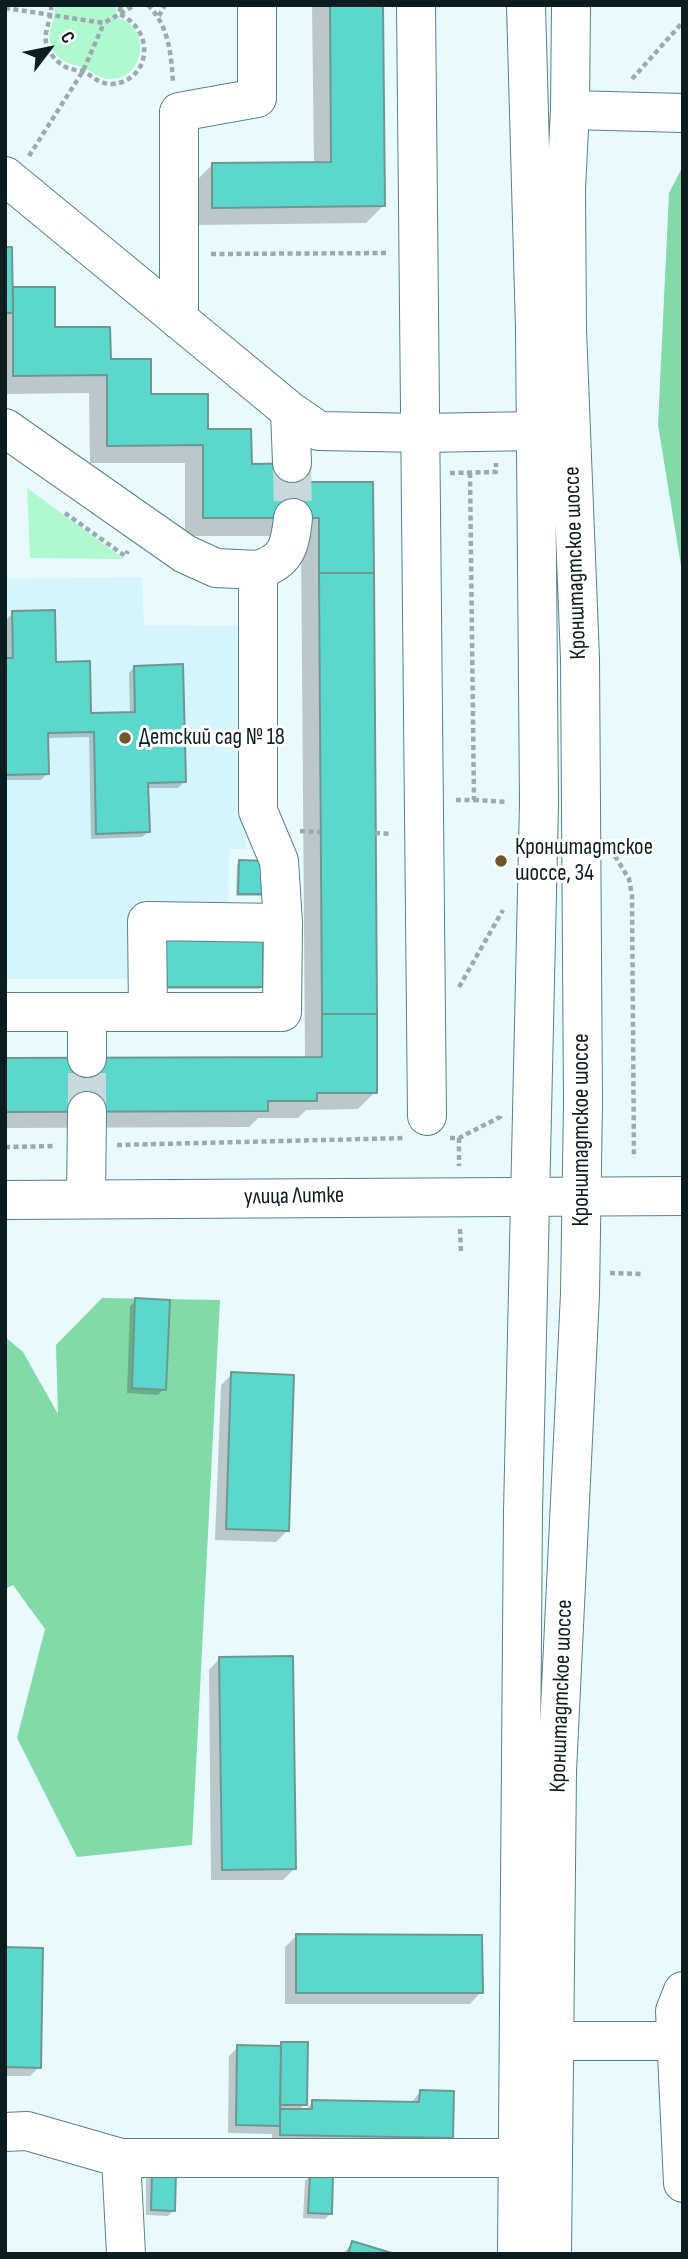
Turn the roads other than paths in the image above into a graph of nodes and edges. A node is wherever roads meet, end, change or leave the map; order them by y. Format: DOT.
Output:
graph roads {
  1 [pos="257,5"];
  2 [pos="416,5"];
  3 [pos="526,5"];
  4 [pos="571,5"];
  5 [pos="570,110"];
  6 [pos="683,113"];
  7 [pos="9,179"];
  8 [pos="179,320"];
  9 [pos="5,428"];
  10 [pos="536,431"];
  11 [pos="421,433"];
  12 [pos="293,518"];
  13 [pos="258,570"];
  14 [pos="283,923"];
  15 [pos="5,1012"];
  16 [pos="87,1012"];
  17 [pos="148,1012"];
  18 [pos="87,1058"];
  19 [pos="420,1127"];
  20 [pos="87,1128"];
  21 [pos="530,1196"];
  22 [pos="582,1196"];
  23 [pos="683,1196"];
  24 [pos="86,1199"];
  25 [pos="5,1200"];
  26 [pos="683,1991"];
  27 [pos="554,2041"];
  28 [pos="676,2041"];
  29 [pos="5,2132"];
  30 [pos="121,2158"];
  31 [pos="518,2158"];
  32 [pos="683,2183"];
  33 [pos="513,2246"];
  34 [pos="126,2254"];
  35 [pos="552,2254"];
  1 -- 8 [label="main road"];
  2 -- 11 [label="main road"];
  3 -- 10 [label="main road, Кронштадтское шоссе"];
  4 -- 5 [label="main road, Кронштадтское шоссе"];
  5 -- 6 [label="main road"];
  5 -- 22 [label="main road, Кронштадтское шоссе"];
  7 -- 8 [label="main road"];
  8 -- 11 [label="main road"];
  9 -- 13 [label="main road"];
  10 -- 11 [label="main road"];
  10 -- 21 [label="main road, Кронштадтское шоссе"];
  11 -- 19 [label="main road"];
  12 -- 13 [label="main road"];
  13 -- 14 [label="main road"];
  14 -- 17 [label="main road"];
  14 -- 17 [label="main road"];
  15 -- 16 [label="main road"];
  16 -- 17 [label="main road"];
  16 -- 18 [label="main road"];
  20 -- 24 [label="main road"];
  21 -- 22 [label="main road, улица Литке"];
  21 -- 24 [label="main road, улица Литке"];
  21 -- 31 [label="main road, Кронштадтское шоссе"];
  22 -- 23 [label="main road, улица Литке"];
  22 -- 27 [label="main road, Кронштадтское шоссе"];
  24 -- 25 [label="main road, улица Литке"];
  26 -- 28 [label="main road"];
  27 -- 28 [label="main road"];
  27 -- 35 [label="main road, Кронштадтское шоссе"];
  28 -- 32 [label="main road"];
  29 -- 30 [label="main road"];
  30 -- 31 [label="main road"];
  30 -- 34 [label="main road"];
  31 -- 33 [label="main road, Кронштадтское шоссе"];
}
